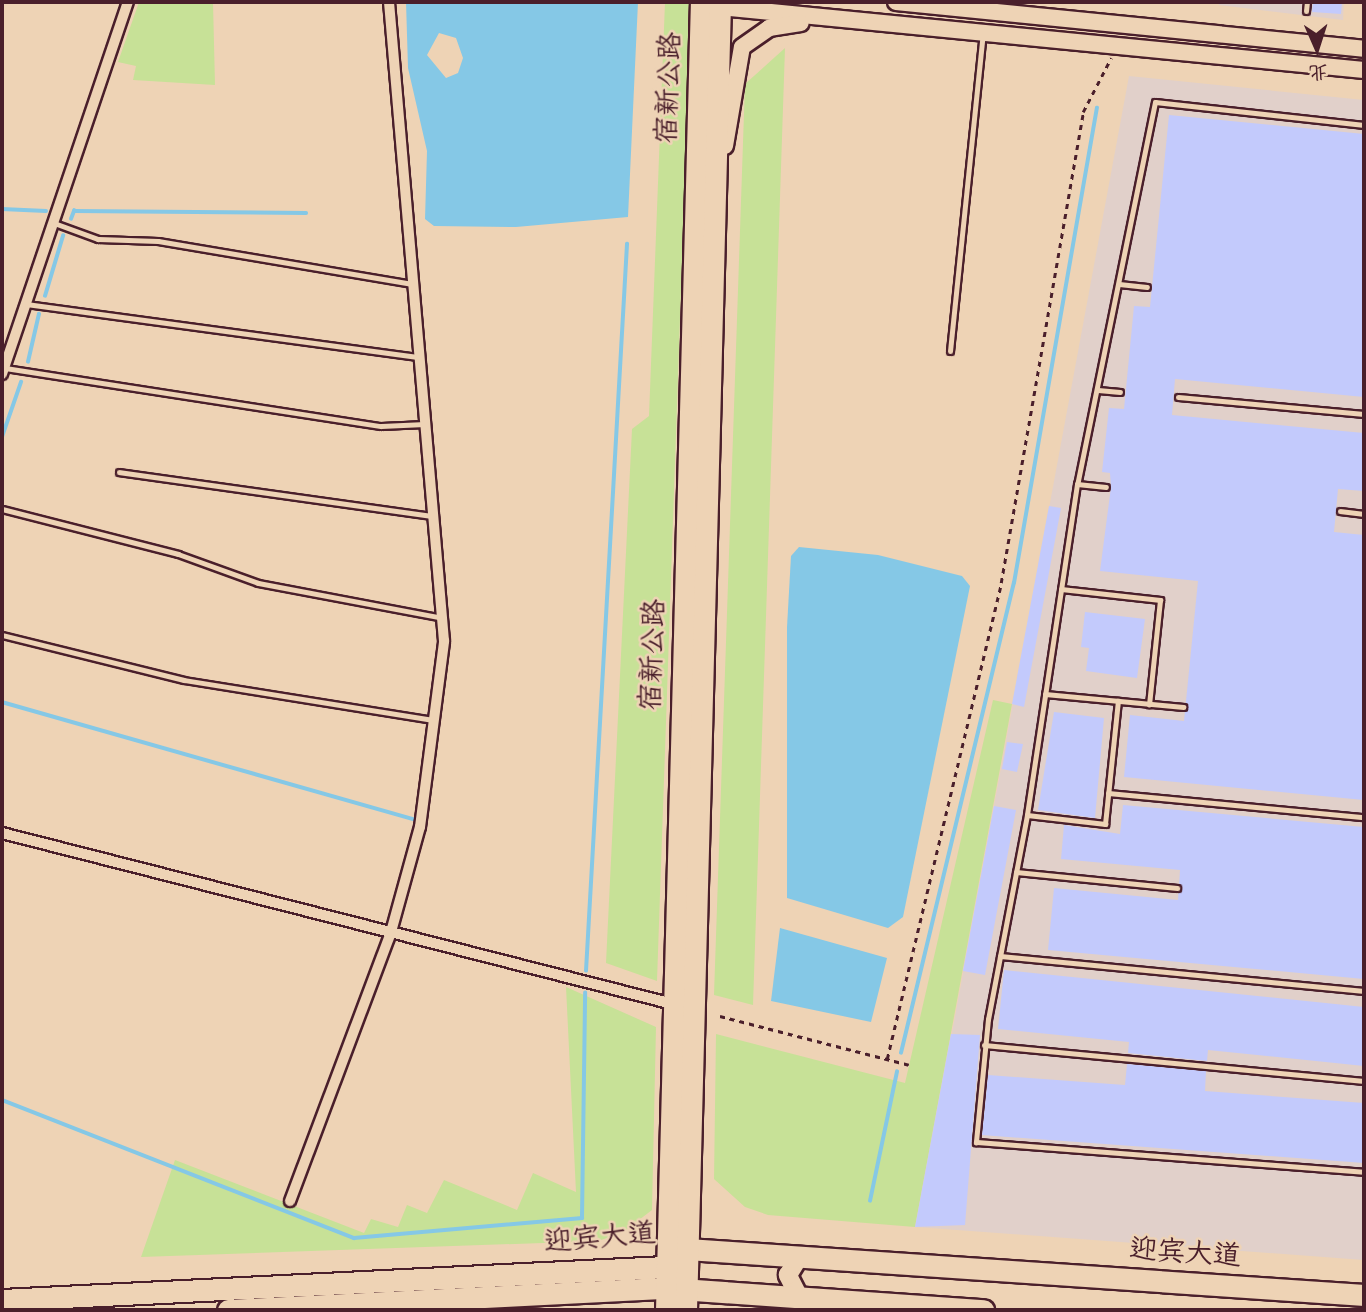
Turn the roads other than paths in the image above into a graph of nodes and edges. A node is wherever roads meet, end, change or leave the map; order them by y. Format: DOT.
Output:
graph roads {
  1 [pos="128,2"];
  2 [pos="389,2"];
  3 [pos="896,2"];
  4 [pos="1307,2"];
  5 [pos="714,3"];
  6 [pos="921,3"];
  7 [pos="1306,10"];
  8 [pos="858,20"];
  9 [pos="920,26"];
  10 [pos="984,32"];
  11 [pos="1364,49"];
  12 [pos="1364,64"];
  13 [pos="1364,70"];
  14 [pos="1364,125"];
  15 [pos="53,222"];
  16 [pos="713,266"];
  17 [pos="415,285"];
  18 [pos="1119,285"];
  19 [pos="1147,287"];
  20 [pos="26,304"];
  21 [pos="950,351"];
  22 [pos="422,357"];
  23 [pos="3,371"];
  24 [pos="1098,390"];
  25 [pos="1120,392"];
  26 [pos="1178,397"];
  27 [pos="1364,414"];
  28 [pos="428,424"];
  29 [pos="119,472"];
  30 [pos="1077,484"];
  31 [pos="1106,487"];
  32 [pos="2,509"];
  33 [pos="1340,511"];
  34 [pos="1364,514"];
  35 [pos="436,516"];
  36 [pos="1061,589"];
  37 [pos="443,618"];
  38 [pos="2,635"];
  39 [pos="1045,694"];
  40 [pos="1118,701"];
  41 [pos="1149,704"];
  42 [pos="1183,707"];
  43 [pos="435,720"];
  44 [pos="1108,793"];
  45 [pos="1027,815"];
  46 [pos="1364,817"];
  47 [pos="2,833"];
  48 [pos="1016,872"];
  49 [pos="1177,888"];
  50 [pos="391,932"];
  51 [pos="1000,956"];
  52 [pos="1364,991"];
  53 [pos="673,1004"];
  54 [pos="984,1045"];
  55 [pos="1364,1081"];
  56 [pos="1364,1172"];
  57 [pos="290,1201"];
  58 [pos="687,1249"];
  59 [pos="800,1256"];
  60 [pos="673,1281"];
  61 [pos="1364,1295"];
  62 [pos="799,1297"];
  63 [pos="2,1300"];
  64 [pos="228,1310"];
  65 [pos="666,1310"];
  66 [pos="685,1310"];
  67 [pos="984,1310"];
  1 -- 15 [label="street"];
  2 -- 17 [label="street"];
  3 -- 6 [label="street"];
  4 -- 7 [label="lane"];
  5 -- 8 [label="street"];
  5 -- 16 [label="highway, 宿新公路"];
  5 -- 53 [label="highway, 宿新公路"];
  6 -- 9 [label="lane"];
  6 -- 11 [label="street"];
  8 -- 9 [label="street"];
  8 -- 16 [label="street"];
  9 -- 10 [label="street"];
  10 -- 13 [label="street"];
  10 -- 21 [label="lane"];
  12 -- 13 [label="street"];
  14 -- 18 [label="lane"];
  15 -- 17 [label="lane"];
  15 -- 20 [label="street"];
  16 -- 58 [label="highway, 宿新公路"];
  17 -- 22 [label="street"];
  18 -- 19 [label="lane"];
  18 -- 24 [label="lane"];
  20 -- 22 [label="lane"];
  20 -- 23 [label="street"];
  22 -- 28 [label="street"];
  23 -- 28 [label="lane"];
  24 -- 25 [label="lane"];
  24 -- 30 [label="lane"];
  26 -- 27 [label="lane"];
  28 -- 35 [label="street"];
  29 -- 35 [label="lane"];
  30 -- 31 [label="lane"];
  30 -- 36 [label="lane"];
  32 -- 37 [label="lane"];
  33 -- 34 [label="lane"];
  35 -- 37 [label="street"];
  36 -- 39 [label="lane"];
  36 -- 41 [label="lane"];
  37 -- 43 [label="street"];
  38 -- 43 [label="lane"];
  39 -- 40 [label="lane"];
  39 -- 45 [label="lane"];
  40 -- 41 [label="lane"];
  40 -- 44 [label="lane"];
  41 -- 42 [label="lane"];
  43 -- 50 [label="street"];
  44 -- 45 [label="lane"];
  44 -- 46 [label="lane"];
  45 -- 48 [label="lane"];
  47 -- 50 [label="street"];
  48 -- 49 [label="lane"];
  48 -- 51 [label="lane"];
  50 -- 53 [label="street"];
  50 -- 57 [label="street"];
  51 -- 52 [label="lane"];
  51 -- 54 [label="lane"];
  53 -- 60 [label="highway, 宿新公路"];
  54 -- 55 [label="lane"];
  54 -- 56 [label="lane"];
  58 -- 59 [label="highway, 迎宾大道"];
  58 -- 60 [label="highway, 迎宾大道"];
  58 -- 60 [label="highway, 宿新公路"];
  59 -- 61 [label="highway, 迎宾大道"];
  59 -- 62 [label="main road"];
  60 -- 62 [label="highway, 迎宾大道"];
  60 -- 63 [label="highway, 迎宾大道"];
  60 -- 64 [label="highway, 迎宾大道"];
  60 -- 65 [label="highway, 宿新公路"];
  60 -- 66 [label="highway, 宿新公路"];
  62 -- 67 [label="highway, 迎宾大道"];
}
